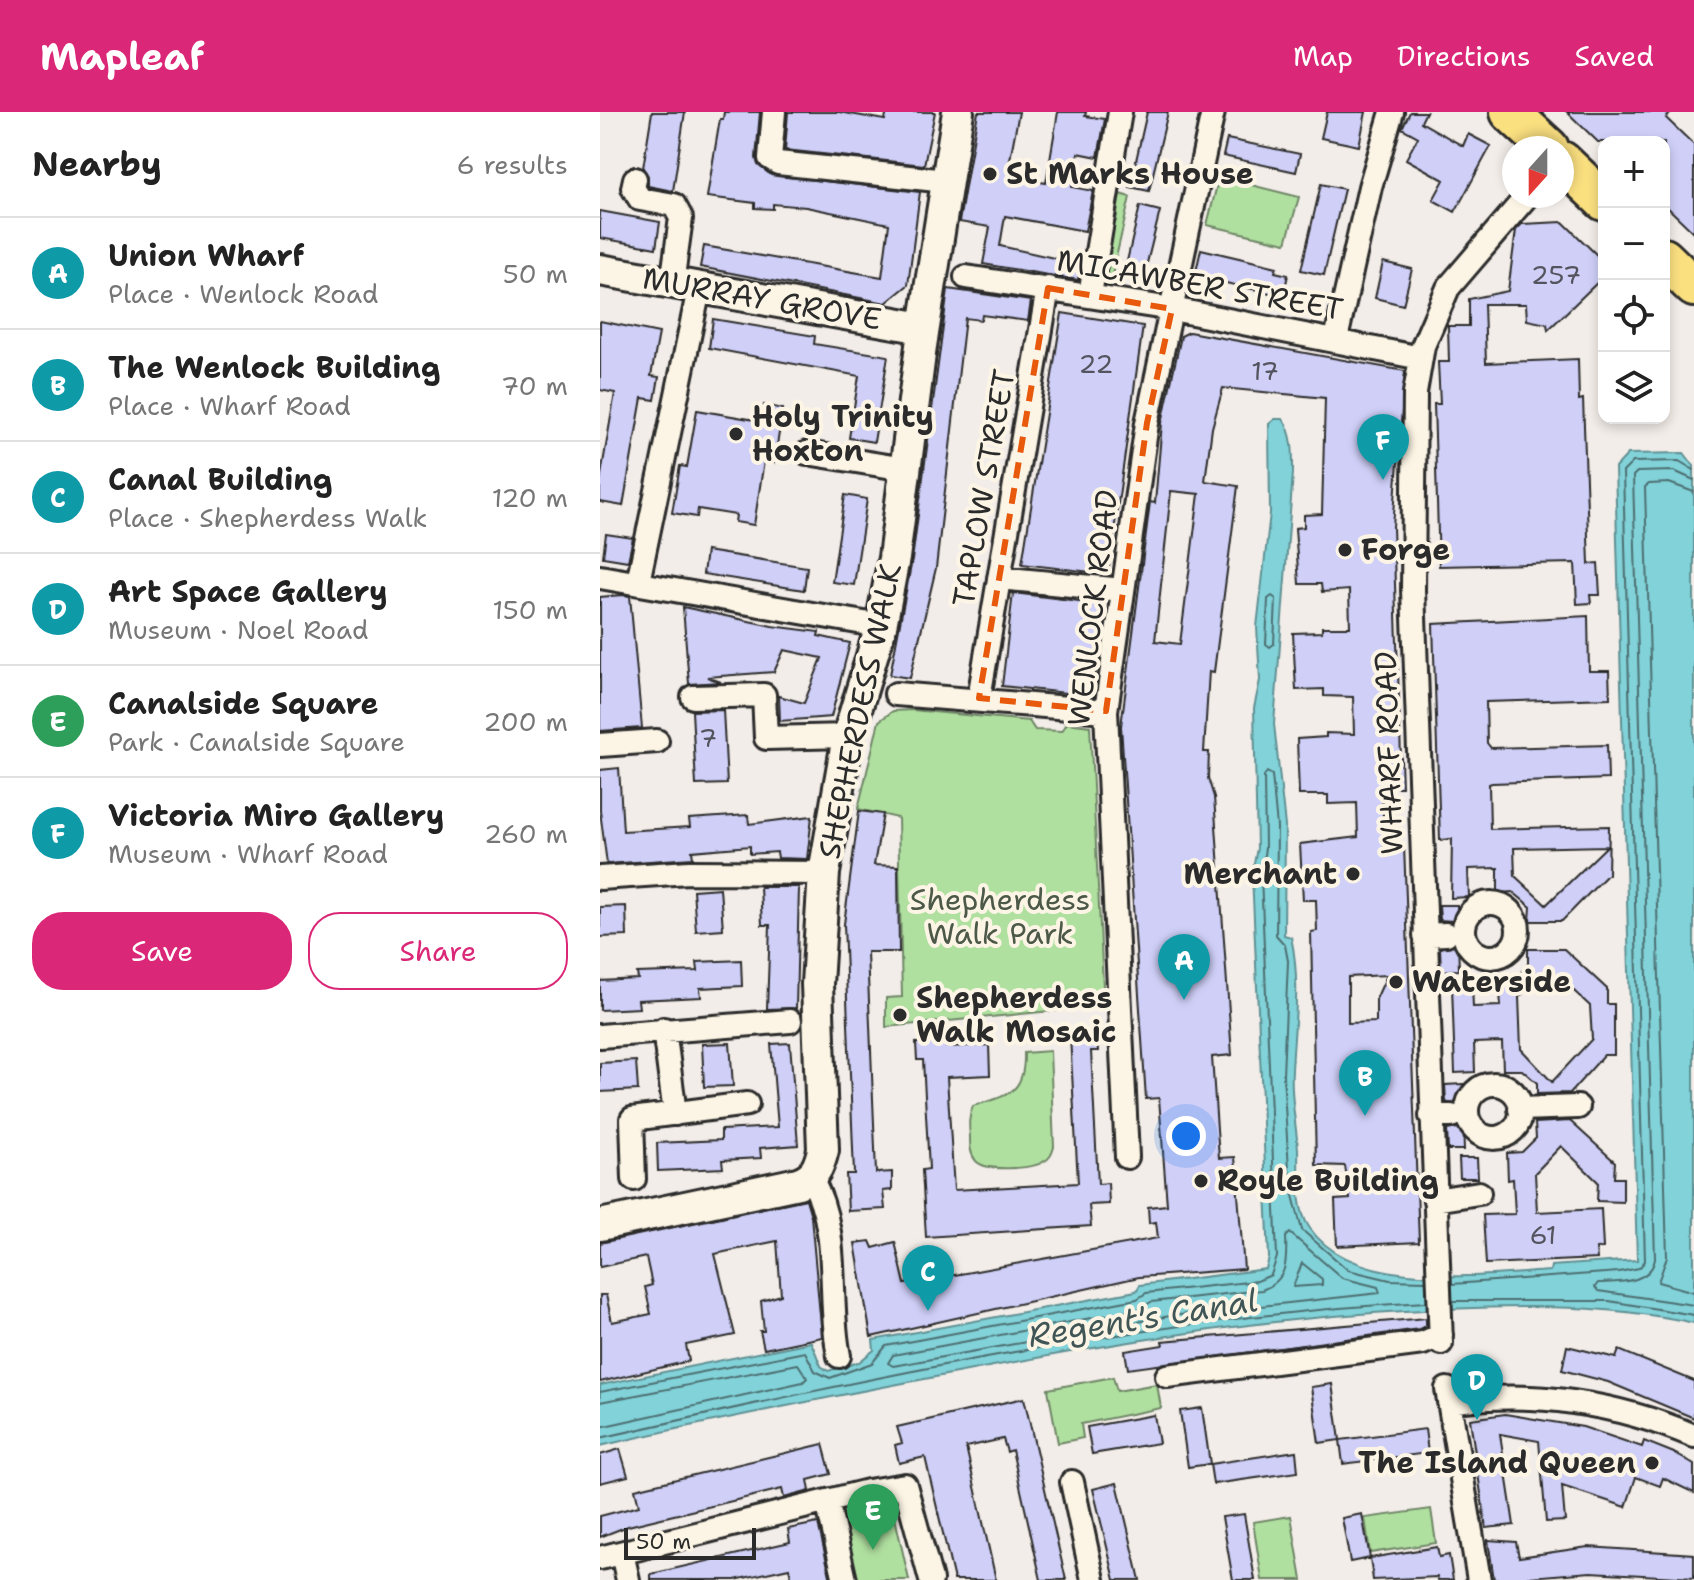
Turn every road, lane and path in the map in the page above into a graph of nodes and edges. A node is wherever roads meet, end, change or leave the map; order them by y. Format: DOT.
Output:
graph roads {
  1 [pos="774,112"];
  2 [pos="958,112"];
  3 [pos="1120,112"];
  4 [pos="1213,112"];
  5 [pos="1392,112"];
  6 [pos="1510,112"];
  7 [pos="1536,136"];
  8 [pos="1574,172"];
  9 [pos="635,179"];
  10 [pos="946,181"];
  11 [pos="1598,195"];
  12 [pos="1517,208"];
  13 [pos="1670,264"];
  14 [pos="600,270"];
  15 [pos="966,277"];
  16 [pos="686,286"];
  17 [pos="1694,287"];
  18 [pos="1048,288"];
  19 [pos="1090,295"];
  20 [pos="1172,309"];
  21 [pos="923,328"];
  22 [pos="1336,339"];
  23 [pos="1421,358"];
  24 [pos="807,453"];
  25 [pos="905,469"];
  26 [pos="600,577"];
  27 [pos="999,578"];
  28 [pos="638,582"];
  29 [pos="1123,590"];
  30 [pos="881,626"];
  31 [pos="896,694"];
  32 [pos="693,697"];
  33 [pos="979,698"];
  34 [pos="1106,711"];
  35 [pos="848,736"];
  36 [pos="657,741"];
  37 [pos="600,745"];
  38 [pos="824,873"];
  39 [pos="600,878"];
  40 [pos="790,1021"];
  41 [pos="664,1029"];
  42 [pos="600,1036"];
  43 [pos="747,1104"];
  44 [pos="1578,1107"];
  45 [pos="1520,1109"];
  46 [pos="675,1114"];
  47 [pos="1452,1115"];
  48 [pos="1127,1157"];
  49 [pos="811,1178"];
  50 [pos="634,1179"];
  51 [pos="1479,1193"];
  52 [pos="1435,1200"];
  53 [pos="600,1225"];
  54 [pos="839,1356"];
  55 [pos="1167,1376"];
  56 [pos="1694,1436"];
  57 [pos="1072,1482"];
  58 [pos="827,1501"];
  59 [pos="633,1549"];
  60 [pos="600,1558"];
  61 [pos="628,1580"];
  62 [pos="845,1580"];
  63 [pos="931,1580"];
  64 [pos="1093,1580"];
  65 [pos="1479,1580"];
  1 -- 10 [label="street"];
  2 -- 10 [label="main road, SHEPHERDESS WALK"];
  3 -- 19 [label="street"];
  4 -- 20 [label="street, WENLOCK ROAD"];
  5 -- 22 [label="street"];
  6 -- 7 [label="highway"];
  8 -- 11 [label="highway"];
  9 -- 16 [label="street"];
  10 -- 21 [label="main road, SHEPHERDESS WALK"];
  12 -- 23 [label="street, WHARF ROAD"];
  13 -- 17 [label="highway"];
  14 -- 16 [label="main road, MURRAY GROVE"];
  15 -- 18 [label="street, MICAWBER STREET"];
  16 -- 21 [label="main road, MURRAY GROVE"];
  16 -- 28 [label="street"];
  18 -- 19 [label="street, MICAWBER STREET"];
  18 -- 27 [label="street, TAPLOW STREET"];
  19 -- 20 [label="street, MICAWBER STREET"];
  20 -- 22 [label="street, MICAWBER STREET"];
  20 -- 29 [label="street, WENLOCK ROAD"];
  21 -- 25 [label="main road, SHEPHERDESS WALK"];
  22 -- 23 [label="street, MICAWBER STREET"];
  23 -- 47 [label="street, WHARF ROAD"];
  24 -- 25 [label="street"];
  25 -- 30 [label="main road, SHEPHERDESS WALK"];
  26 -- 28 [label="street"];
  27 -- 29 [label="street"];
  27 -- 33 [label="street, TAPLOW STREET"];
  28 -- 30 [label="street"];
  29 -- 34 [label="street, WENLOCK ROAD"];
  30 -- 35 [label="main road, SHEPHERDESS WALK"];
  31 -- 33 [label="street"];
  32 -- 35 [label="street"];
  33 -- 34 [label="street"];
  34 -- 48 [label="street, WENLOCK ROAD"];
  35 -- 38 [label="main road, SHEPHERDESS WALK"];
  36 -- 37 [label="street"];
  38 -- 39 [label="street"];
  38 -- 49 [label="main road, SHEPHERDESS WALK"];
  40 -- 41 [label="street"];
  41 -- 42 [label="street"];
  41 -- 46 [label="street"];
  43 -- 46 [label="street"];
  44 -- 45 [label="street"];
  45 -- 47 [label="street"];
  45 -- 47 [label="street"];
  46 -- 50 [label="street"];
  47 -- 52 [label="street, WHARF ROAD"];
  49 -- 53 [label="main road"];
  49 -- 54 [label="street"];
  51 -- 52 [label="street"];
  52 -- 55 [label="street, WHARF ROAD"];
  56 -- 65 [label="street"];
  57 -- 64 [label="street"];
  58 -- 59 [label="street"];
  58 -- 62 [label="street"];
  58 -- 63 [label="street"];
  59 -- 60 [label="street"];
  59 -- 61 [label="street"];
}
